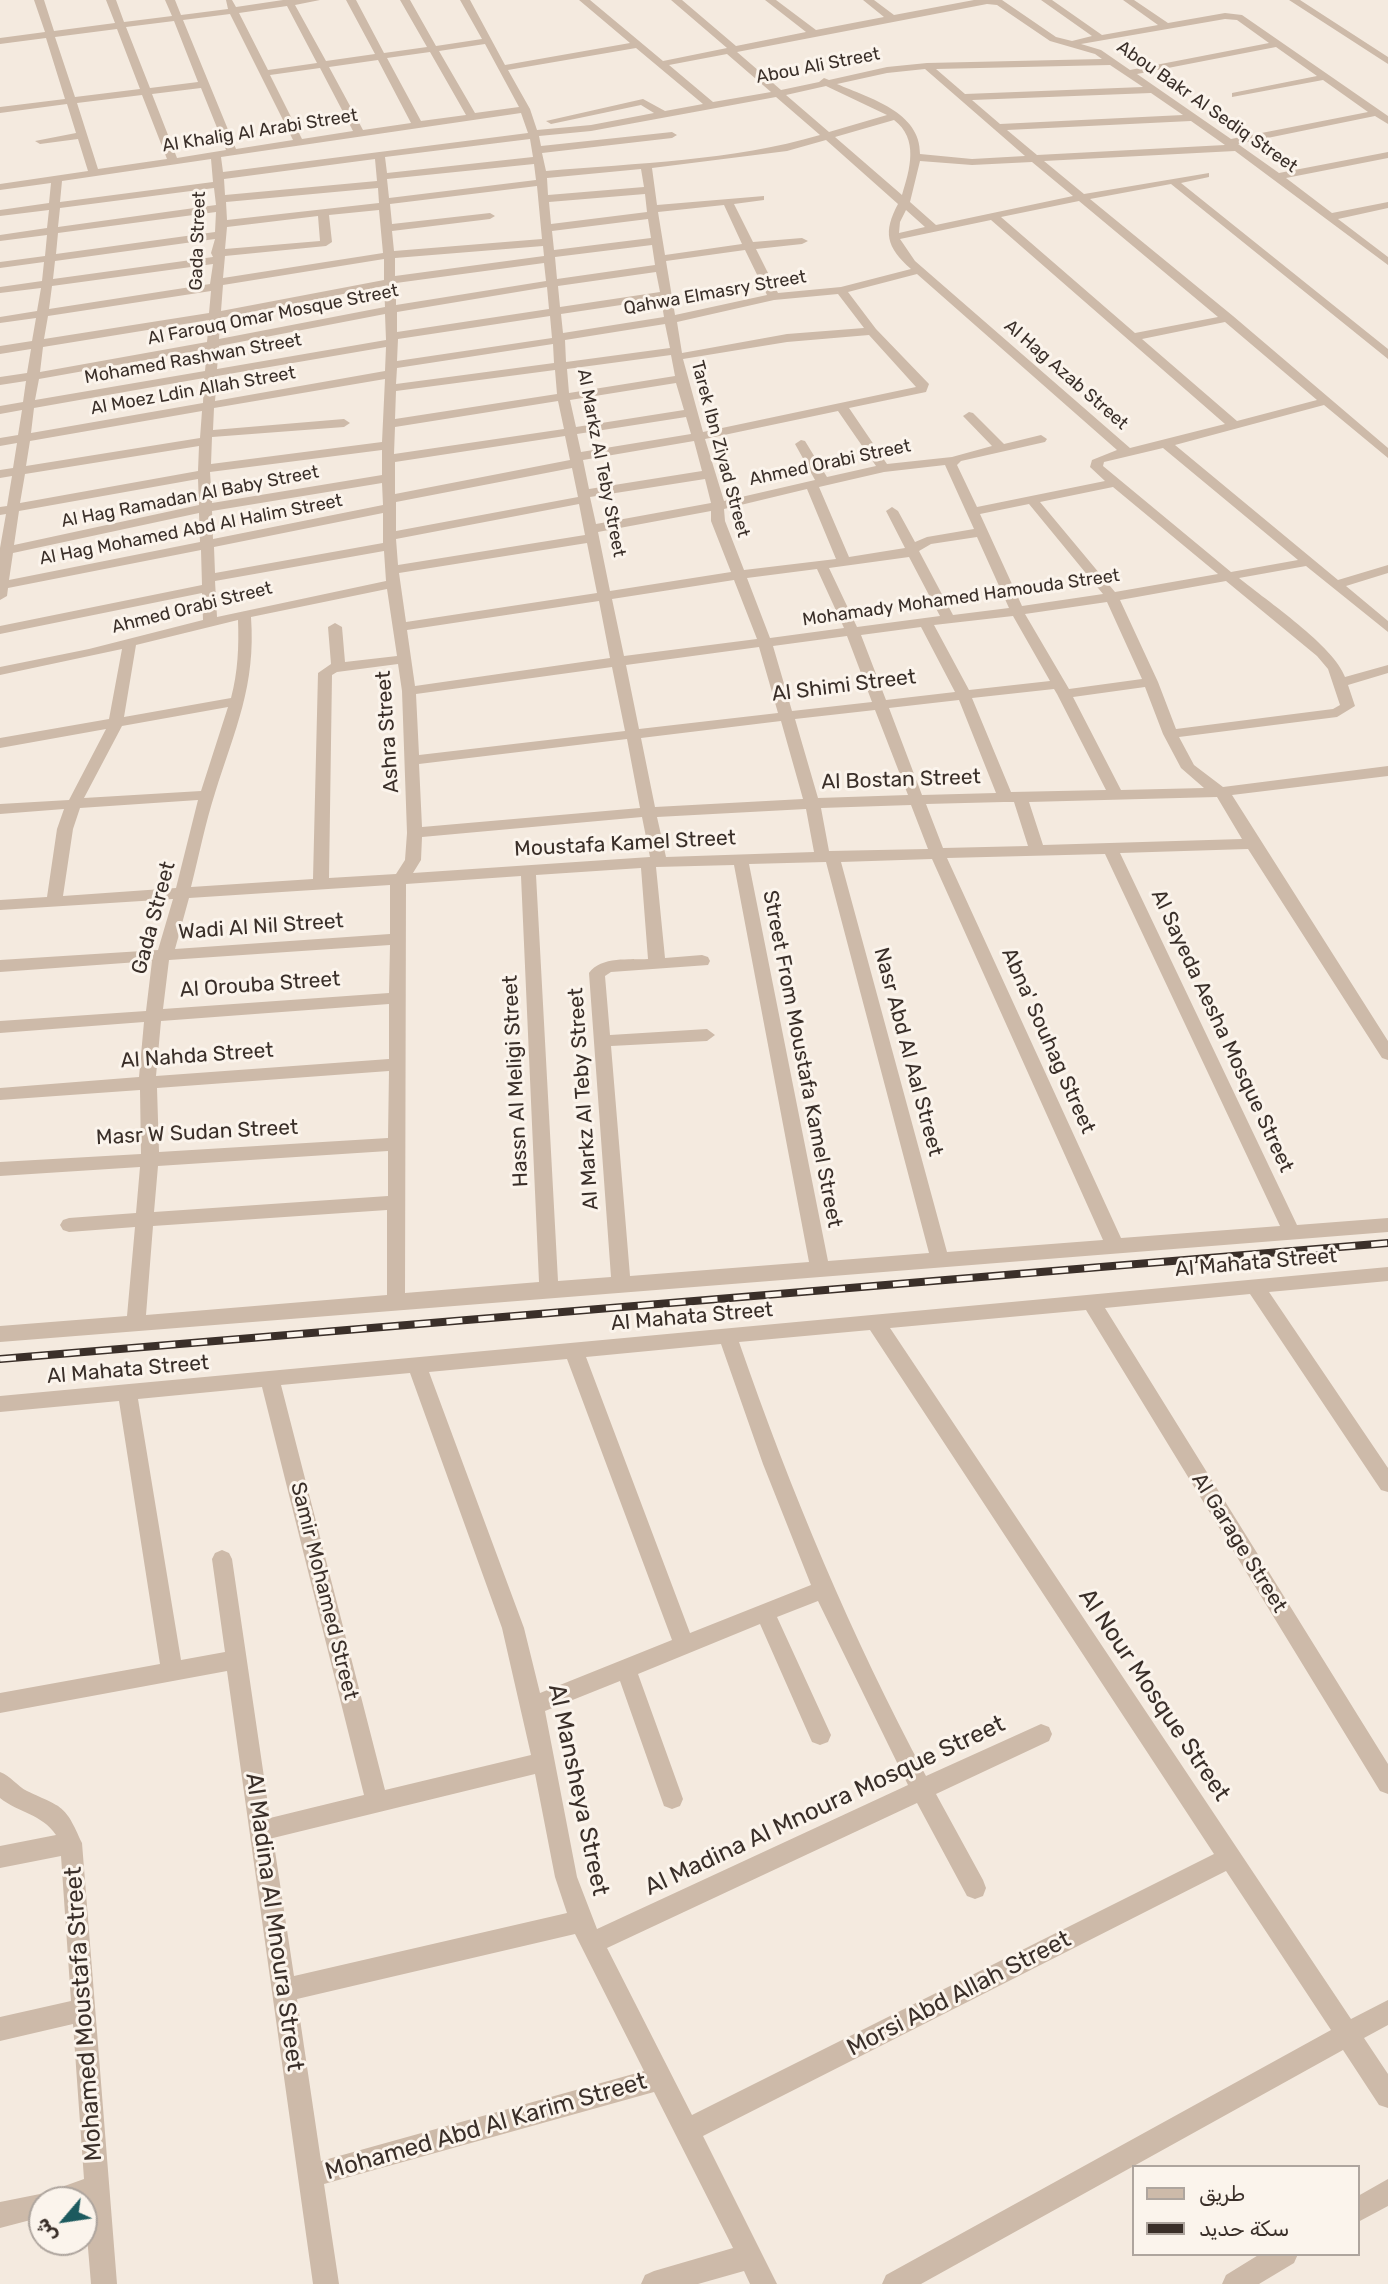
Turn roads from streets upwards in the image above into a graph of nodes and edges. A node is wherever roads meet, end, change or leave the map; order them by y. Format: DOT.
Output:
graph roads {
  1 [pos="39,0"];
  2 [pos="111,0"];
  3 [pos="170,0"];
  4 [pos="228,0"];
  5 [pos="315,0"];
  6 [pos="351,0"];
  7 [pos="405,0"];
  8 [pos="465,0"];
  9 [pos="584,0"];
  10 [pos="676,0"];
  11 [pos="770,0"];
  12 [pos="868,0"];
  13 [pos="1046,0"];
  14 [pos="1128,0"];
  15 [pos="1294,0"];
  16 [pos="995,1"];
  17 [pos="288,2"];
  18 [pos="952,3"];
  19 [pos="233,11"];
  20 [pos="178,18"];
  21 [pos="892,18"];
  22 [pos="121,25"];
  23 [pos="1166,26"];
  24 [pos="813,33"];
  25 [pos="51,34"];
  26 [pos="1101,38"];
  27 [pos="0,41"];
  28 [pos="488,41"];
  29 [pos="1068,44"];
  30 [pos="1278,44"];
  31 [pos="638,45"];
  32 [pos="434,49"];
  33 [pos="731,50"];
  34 [pos="382,56"];
  35 [pos="1388,61"];
  36 [pos="1113,62"];
  37 [pos="661,64"];
  38 [pos="322,65"];
  39 [pos="927,66"];
  40 [pos="502,68"];
  41 [pos="266,73"];
  42 [pos="1128,73"];
  43 [pos="1325,77"];
  44 [pos="824,81"];
  45 [pos="205,84"];
  46 [pos="1152,90"];
  47 [pos="147,91"];
  48 [pos="780,93"];
  49 [pos="1236,94"];
  50 [pos="962,97"];
  51 [pos="73,100"];
  52 [pos="709,104"];
  53 [pos="1,107"];
  54 [pos="524,110"];
  55 [pos="1376,113"];
  56 [pos="895,116"];
  57 [pos="472,117"];
  58 [pos="1193,118"];
  59 [pos="1388,121"];
  60 [pos="417,124"];
  61 [pos="996,127"];
  62 [pos="533,131"];
  63 [pos="359,133"];
  64 [pos="83,135"];
  65 [pos="673,135"];
  66 [pos="828,136"];
  67 [pos="40,141"];
  68 [pos="299,143"];
  69 [pos="1232,145"];
  70 [pos="232,153"];
  71 [pos="216,155"];
  72 [pos="538,155"];
  73 [pos="1388,155"];
  74 [pos="380,156"];
  75 [pos="914,157"];
  76 [pos="1033,159"];
  77 [pos="173,162"];
  78 [pos="646,166"];
  79 [pos="94,173"];
  80 [pos="1205,175"];
  81 [pos="1277,177"];
  82 [pos="58,178"];
  83 [pos="542,179"];
  84 [pos="219,180"];
  85 [pos="382,180"];
  86 [pos="1173,181"];
  87 [pos="0,187"];
  88 [pos="649,190"];
  89 [pos="760,198"];
  90 [pos="1082,198"];
  91 [pos="544,199"];
  92 [pos="727,201"];
  93 [pos="904,202"];
  94 [pos="221,203"];
  95 [pos="55,204"];
  96 [pos="383,204"];
  97 [pos="1388,205"];
  98 [pos="652,212"];
  99 [pos="0,213"];
  100 [pos="323,213"];
  101 [pos="992,215"];
  102 [pos="490,216"];
  103 [pos="1330,218"];
  104 [pos="386,228"];
  105 [pos="220,229"];
  106 [pos="934,229"];
  107 [pos="53,230"];
  108 [pos="894,237"];
  109 [pos="0,239"];
  110 [pos="656,241"];
  111 [pos="802,241"];
  112 [pos="549,246"];
  113 [pos="749,246"];
  114 [pos="389,255"];
  115 [pos="217,257"];
  116 [pos="51,258"];
  117 [pos="1387,260"];
  118 [pos="660,264"];
  119 [pos="0,265"];
  120 [pos="918,271"];
  121 [pos="390,281"];
  122 [pos="552,282"];
  123 [pos="47,284"];
  124 [pos="215,285"];
  125 [pos="0,290"];
  126 [pos="841,290"];
  127 [pos="665,295"];
  128 [pos="774,297"];
  129 [pos="391,309"];
  130 [pos="556,310"];
  131 [pos="43,314"];
  132 [pos="214,316"];
  133 [pos="1229,318"];
  134 [pos="0,320"];
  135 [pos="670,320"];
  136 [pos="872,331"];
  137 [pos="1133,337"];
  138 [pos="392,339"];
  139 [pos="559,339"];
  140 [pos="39,344"];
  141 [pos="214,345"];
  142 [pos="0,350"];
  143 [pos="677,354"];
  144 [pos="1388,355"];
  145 [pos="561,366"];
  146 [pos="211,373"];
  147 [pos="391,376"];
  148 [pos="32,377"];
  149 [pos="681,379"];
  150 [pos="0,382"];
  151 [pos="564,399"];
  152 [pos="1326,401"];
  153 [pos="29,406"];
  154 [pos="209,406"];
  155 [pos="842,407"];
  156 [pos="0,410"];
  157 [pos="691,413"];
  158 [pos="969,416"];
  159 [pos="344,423"];
  160 [pos="388,424"];
  161 [pos="1234,425"];
  162 [pos="571,431"];
  163 [pos="24,438"];
  164 [pos="205,438"];
  165 [pos="698,438"];
  166 [pos="1041,439"];
  167 [pos="0,442"];
  168 [pos="1165,443"];
  169 [pos="801,444"];
  170 [pos="1001,448"];
  171 [pos="388,452"];
  172 [pos="1124,452"];
  173 [pos="1388,454"];
  174 [pos="577,460"];
  175 [pos="954,460"];
  176 [pos="884,468"];
  177 [pos="19,471"];
  178 [pos="204,472"];
  179 [pos="0,474"];
  180 [pos="710,474"];
  181 [pos="388,478"];
  182 [pos="817,483"];
  183 [pos="1114,483"];
  184 [pos="584,496"];
  185 [pos="1032,500"];
  186 [pos="389,504"];
  187 [pos="718,506"];
  188 [pos="204,509"];
  189 [pos="7,510"];
  190 [pos="892,511"];
  191 [pos="972,512"];
  192 [pos="981,532"];
  193 [pos="592,533"];
  194 [pos="390,541"];
  195 [pos="205,544"];
  196 [pos="912,550"];
  197 [pos="3,551"];
  198 [pos="844,561"];
  199 [pos="1308,562"];
  200 [pos="821,565"];
  201 [pos="1388,569"];
  202 [pos="739,575"];
  203 [pos="1228,576"];
  204 [pos="392,577"];
  205 [pos="207,583"];
  206 [pos="1336,585"];
  207 [pos="1,589"];
  208 [pos="605,595"];
  209 [pos="1112,597"];
  210 [pos="1017,611"];
  211 [pos="244,614"];
  212 [pos="949,621"];
  213 [pos="210,622"];
  214 [pos="926,624"];
  215 [pos="335,626"];
  216 [pos="399,627"];
  217 [pos="1388,628"];
  218 [pos="0,630"];
  219 [pos="853,633"];
  220 [pos="130,642"];
  221 [pos="765,643"];
  222 [pos="404,659"];
  223 [pos="618,661"];
  224 [pos="338,667"];
  225 [pos="1388,669"];
  226 [pos="0,671"];
  227 [pos="1150,682"];
  228 [pos="1340,683"];
  229 [pos="1062,689"];
  230 [pos="409,691"];
  231 [pos="963,693"];
  232 [pos="238,701"];
  233 [pos="881,703"];
  234 [pos="786,715"];
  235 [pos="116,723"];
  236 [pos="635,733"];
  237 [pos="1170,734"];
  238 [pos="0,743"];
  239 [pos="412,760"];
  240 [pos="1388,771"];
  241 [pos="1219,792"];
  242 [pos="207,795"];
  243 [pos="1116,795"];
  244 [pos="1013,798"];
  245 [pos="919,800"];
  246 [pos="812,803"];
  247 [pos="74,804"];
  248 [pos="0,809"];
  249 [pos="650,812"];
  250 [pos="415,833"];
  251 [pos="1253,844"];
  252 [pos="1111,850"];
  253 [pos="1038,852"];
  254 [pos="827,855"];
  255 [pos="938,855"];
  256 [pos="740,858"];
  257 [pos="654,862"];
  258 [pos="528,870"];
  259 [pos="402,878"];
  260 [pos="321,884"];
  261 [pos="183,893"];
  262 [pos="54,901"];
  263 [pos="0,905"];
  264 [pos="399,939"];
  265 [pos="162,955"];
  266 [pos="702,961"];
  267 [pos="657,964"];
  268 [pos="0,967"];
  269 [pos="398,998"];
  270 [pos="153,1016"];
  271 [pos="0,1027"];
  272 [pos="707,1035"];
  273 [pos="603,1041"];
  274 [pos="1388,1054"];
  275 [pos="398,1064"];
  276 [pos="147,1083"];
  277 [pos="0,1094"];
  278 [pos="397,1144"];
  279 [pos="150,1158"];
  280 [pos="0,1169"];
  281 [pos="397,1202"];
  282 [pos="144,1220"];
  283 [pos="69,1225"];
  284 [pos="1388,1225"];
  285 [pos="1292,1233"];
  286 [pos="1115,1246"];
  287 [pos="940,1260"];
  288 [pos="820,1269"];
  289 [pos="1388,1274"];
  290 [pos="621,1283"];
  291 [pos="1255,1286"];
  292 [pos="549,1289"];
  293 [pos="396,1301"];
  294 [pos="1091,1302"];
  295 [pos="136,1323"];
  296 [pos="876,1323"];
  297 [pos="0,1334"];
  298 [pos="728,1337"];
  299 [pos="574,1351"];
  300 [pos="417,1366"];
  301 [pos="270,1379"];
  302 [pos="127,1393"];
  303 [pos="0,1404"];
  304 [pos="1388,1484"];
  305 [pos="222,1559"];
  306 [pos="824,1589"];
  307 [pos="765,1613"];
  308 [pos="684,1645"];
  309 [pos="236,1660"];
  310 [pos="626,1668"];
  311 [pos="172,1671"];
  312 [pos="0,1703"];
  313 [pos="533,1706"];
  314 [pos="1041,1734"];
  315 [pos="820,1735"];
  316 [pos="543,1762"];
  317 [pos="0,1782"];
  318 [pos="1388,1783"];
  319 [pos="921,1790"];
  320 [pos="672,1799"];
  321 [pos="377,1802"];
  322 [pos="260,1831"];
  323 [pos="71,1843"];
  324 [pos="0,1857"];
  325 [pos="1231,1857"];
  326 [pos="975,1888"];
  327 [pos="582,1921"];
  328 [pos="593,1943"];
  329 [pos="284,1990"];
  330 [pos="82,2010"];
  331 [pos="1388,2012"];
  332 [pos="0,2029"];
  333 [pos="1347,2033"];
  334 [pos="661,2078"];
  335 [pos="1388,2096"];
  336 [pos="687,2131"];
  337 [pos="310,2176"];
  338 [pos="97,2186"];
  339 [pos="1388,2192"];
  340 [pos="98,2202"];
  341 [pos="28,2208"];
  342 [pos="1360,2209"];
  343 [pos="0,2215"];
  344 [pos="750,2256"];
  345 [pos="1282,2256"];
  346 [pos="104,2284"];
  347 [pos="326,2284"];
  348 [pos="653,2284"];
  349 [pos="764,2284"];
  350 [pos="895,2284"];
  351 [pos="1235,2284"];
  1 -- 25 [label="street"];
  2 -- 22 [label="street"];
  3 -- 20 [label="street"];
  4 -- 19 [label="street"];
  5 -- 17 [label="street"];
  6 -- 34 [label="street"];
  7 -- 32 [label="street"];
  8 -- 28 [label="street, Al Markz Al Teby Street"];
  9 -- 31 [label="street"];
  10 -- 33 [label="street"];
  11 -- 24 [label="street"];
  12 -- 21 [label="street"];
  13 -- 26 [label="street"];
  14 -- 23 [label="street"];
  15 -- 35 [label="street"];
  16 -- 18 [label="street"];
  16 -- 29 [label="street, Abou Bakr Al Sediq Street"];
  17 -- 19 [label="street"];
  17 -- 38 [label="street"];
  18 -- 21 [label="street"];
  19 -- 20 [label="street"];
  19 -- 41 [label="street"];
  20 -- 22 [label="street"];
  20 -- 45 [label="street"];
  21 -- 24 [label="street"];
  22 -- 25 [label="street"];
  22 -- 47 [label="street"];
  23 -- 26 [label="street"];
  23 -- 30 [label="street"];
  24 -- 33 [label="street"];
  25 -- 27 [label="street"];
  25 -- 51 [label="street"];
  26 -- 29 [label="street"];
  28 -- 32 [label="street"];
  28 -- 40 [label="street, Al Markz Al Teby Street"];
  29 -- 36 [label="street, Abou Bakr Al Sediq Street"];
  30 -- 42 [label="street"];
  30 -- 43 [label="street"];
  31 -- 37 [label="street"];
  31 -- 40 [label="street"];
  32 -- 34 [label="street"];
  32 -- 57 [label="street"];
  33 -- 37 [label="street"];
  33 -- 48 [label="street"];
  34 -- 38 [label="street"];
  34 -- 60 [label="street"];
  36 -- 39 [label="street, Abou Ali Street"];
  36 -- 42 [label="street, Abou Bakr Al Sediq Street"];
  37 -- 52 [label="street"];
  38 -- 41 [label="street"];
  38 -- 63 [label="street"];
  39 -- 44 [label="street, Abou Ali Street"];
  39 -- 50 [label="street"];
  40 -- 54 [label="street, Al Markz Al Teby Street"];
  41 -- 68 [label="street"];
  42 -- 46 [label="street, Abou Bakr Al Sediq Street"];
  43 -- 49 [label="street"];
  43 -- 55 [label="street"];
  44 -- 48 [label="street, Abou Ali Street"];
  44 -- 56 [label="street"];
  45 -- 47 [label="street"];
  45 -- 70 [label="street"];
  46 -- 50 [label="street"];
  46 -- 58 [label="street, Abou Bakr Al Sediq Street"];
  47 -- 51 [label="street"];
  47 -- 77 [label="street"];
  48 -- 52 [label="street, Abou Ali Street"];
  48 -- 66 [label="street"];
  50 -- 61 [label="street"];
  51 -- 53 [label="street"];
  51 -- 64 [label="street"];
  52 -- 62 [label="street, Abou Ali Street"];
  54 -- 57 [label="street, Al Khalig Al Arabi Street"];
  54 -- 62 [label="street, Al Markz Al Teby Street"];
  55 -- 59 [label="street"];
  55 -- 69 [label="street"];
  56 -- 66 [label="street"];
  56 -- 75 [label="street"];
  57 -- 60 [label="street, Al Khalig Al Arabi Street"];
  58 -- 61 [label="street"];
  58 -- 69 [label="street, Abou Bakr Al Sediq Street"];
  60 -- 63 [label="street, Al Khalig Al Arabi Street"];
  61 -- 76 [label="street"];
  62 -- 72 [label="street, Al Markz Al Teby Street"];
  62 -- 74 [label="street"];
  63 -- 68 [label="street, Al Khalig Al Arabi Street"];
  64 -- 67 [label="street"];
  64 -- 79 [label="street"];
  65 -- 72 [label="street"];
  66 -- 78 [label="street"];
  66 -- 93 [label="street"];
  68 -- 70 [label="street, Al Khalig Al Arabi Street"];
  69 -- 76 [label="street"];
  69 -- 81 [label="street, Abou Bakr Al Sediq Street"];
  70 -- 71 [label="street, Al Khalig Al Arabi Street"];
  71 -- 77 [label="street, Al Khalig Al Arabi Street"];
  71 -- 84 [label="street, Gada Street"];
  72 -- 83 [label="street, Al Markz Al Teby Street"];
  72 -- 85 [label="street"];
  73 -- 81 [label="street"];
  74 -- 84 [label="street"];
  74 -- 85 [label="street, Ashra Street"];
  75 -- 76 [label="street"];
  75 -- 93 [label="street"];
  76 -- 90 [label="street"];
  77 -- 79 [label="street, Al Khalig Al Arabi Street"];
  78 -- 83 [label="street"];
  78 -- 88 [label="street, Tarek Ibn Ziyad Street"];
  79 -- 82 [label="street, Al Khalig Al Arabi Street"];
  80 -- 86 [label="street"];
  81 -- 103 [label="street, Abou Bakr Al Sediq Street"];
  82 -- 87 [label="street, Al Khalig Al Arabi Street"];
  82 -- 95 [label="street"];
  83 -- 91 [label="street, Al Markz Al Teby Street"];
  83 -- 96 [label="street"];
  84 -- 94 [label="street, Gada Street"];
  84 -- 95 [label="street"];
  85 -- 94 [label="street"];
  85 -- 96 [label="street, Ashra Street"];
  86 -- 90 [label="street"];
  86 -- 144 [label="street"];
  88 -- 91 [label="street"];
  88 -- 98 [label="street, Tarek Ibn Ziyad Street"];
  89 -- 92 [label="street"];
  90 -- 101 [label="street"];
  90 -- 133 [label="street"];
  91 -- 112 [label="street, Al Markz Al Teby Street"];
  92 -- 98 [label="street"];
  92 -- 113 [label="street"];
  93 -- 106 [label="street"];
  93 -- 108 [label="street"];
  94 -- 105 [label="street, Gada Street"];
  94 -- 107 [label="street"];
  95 -- 99 [label="street"];
  95 -- 107 [label="street"];
  96 -- 100 [label="street"];
  96 -- 104 [label="street, Ashra Street"];
  97 -- 103 [label="street"];
  98 -- 110 [label="street, Tarek Ibn Ziyad Street"];
  98 -- 112 [label="street"];
  100 -- 105 [label="street"];
  100 -- 115 [label="street"];
  101 -- 106 [label="street"];
  101 -- 137 [label="street"];
  102 -- 104 [label="street"];
  103 -- 117 [label="street, Abou Bakr Al Sediq Street"];
  104 -- 114 [label="street, Ashra Street"];
  105 -- 115 [label="street, Gada Street"];
  105 -- 116 [label="street"];
  106 -- 108 [label="street"];
  107 -- 109 [label="street"];
  107 -- 116 [label="street"];
  108 -- 120 [label="street, Al Hag Azab Street"];
  110 -- 112 [label="street"];
  110 -- 118 [label="street, Tarek Ibn Ziyad Street"];
  111 -- 113 [label="street, Al Farouq Omar Mosque Street"];
  112 -- 114 [label="street"];
  112 -- 121 [label="street"];
  112 -- 122 [label="street, Al Markz Al Teby Street"];
  113 -- 118 [label="street, Al Farouq Omar Mosque Street"];
  113 -- 128 [label="street"];
  114 -- 121 [label="street, Ashra Street"];
  114 -- 124 [label="street"];
  115 -- 123 [label="street"];
  115 -- 124 [label="street, Gada Street"];
  116 -- 119 [label="street"];
  116 -- 123 [label="street"];
  118 -- 122 [label="street, Al Farouq Omar Mosque Street"];
  118 -- 127 [label="street, Tarek Ibn Ziyad Street"];
  120 -- 126 [label="street, Qahwa Elmasry Street"];
  120 -- 172 [label="street, Al Hag Azab Street"];
  121 -- 129 [label="street, Ashra Street"];
  121 -- 132 [label="street"];
  122 -- 129 [label="street, Al Farouq Omar Mosque Street"];
  122 -- 130 [label="street, Al Markz Al Teby Street"];
  123 -- 125 [label="street"];
  123 -- 131 [label="street"];
  124 -- 131 [label="street"];
  124 -- 132 [label="street, Gada Street"];
  126 -- 128 [label="street, Qahwa Elmasry Street"];
  126 -- 136 [label="street"];
  127 -- 130 [label="street, Mohamed Rashwan Street"];
  127 -- 135 [label="street, Tarek Ibn Ziyad Street"];
  128 -- 135 [label="street, Qahwa Elmasry Street"];
  129 -- 138 [label="street, Ashra Street"];
  129 -- 141 [label="street, Al Farouq Omar Mosque Street"];
  130 -- 138 [label="street, Mohamed Rashwan Street"];
  130 -- 139 [label="street, Al Markz Al Teby Street"];
  131 -- 134 [label="street"];
  131 -- 140 [label="street"];
  132 -- 140 [label="street"];
  132 -- 141 [label="street, Gada Street"];
  133 -- 137 [label="street"];
  133 -- 152 [label="street"];
  135 -- 139 [label="street, Qahwa Elmasry Street"];
  135 -- 143 [label="street, Tarek Ibn Ziyad Street"];
  136 -- 143 [label="street, Al Moez Ldin Allah Street"];
  136 -- 155 [label="street, Al Hag Mohamed Abd Al Halim Street"];
  137 -- 161 [label="street"];
  138 -- 146 [label="street, Mohamed Rashwan Street"];
  138 -- 147 [label="street, Ashra Street"];
  139 -- 145 [label="street, Al Markz Al Teby Street"];
  139 -- 147 [label="street, Qahwa Elmasry Street"];
  140 -- 142 [label="street"];
  140 -- 148 [label="street"];
  141 -- 146 [label="street, Gada Street"];
  141 -- 148 [label="street, Al Farouq Omar Mosque Street"];
  143 -- 145 [label="street, Al Moez Ldin Allah Street"];
  143 -- 149 [label="street, Tarek Ibn Ziyad Street"];
  145 -- 147 [label="street, Al Moez Ldin Allah Street"];
  145 -- 151 [label="street, Al Markz Al Teby Street"];
  146 -- 153 [label="street, Mohamed Rashwan Street"];
  146 -- 154 [label="street, Gada Street"];
  147 -- 154 [label="street, Al Moez Ldin Allah Street"];
  147 -- 160 [label="street, Ashra Street"];
  148 -- 150 [label="street, Al Farouq Omar Mosque Street"];
  148 -- 153 [label="street"];
  149 -- 151 [label="street"];
  149 -- 157 [label="street, Tarek Ibn Ziyad Street"];
  151 -- 160 [label="street"];
  151 -- 162 [label="street, Al Markz Al Teby Street"];
  152 -- 161 [label="street"];
  152 -- 173 [label="street"];
  153 -- 156 [label="street, Mohamed Rashwan Street"];
  153 -- 163 [label="street"];
  154 -- 163 [label="street, Al Moez Ldin Allah Street"];
  154 -- 164 [label="street, Gada Street"];
  155 -- 165 [label="street, Al Hag Mohamed Abd Al Halim Street"];
  155 -- 176 [label="street"];
  157 -- 162 [label="street"];
  157 -- 165 [label="street, Tarek Ibn Ziyad Street"];
  158 -- 170 [label="street"];
  159 -- 164 [label="street"];
  160 -- 171 [label="street, Ashra Street"];
  161 -- 168 [label="street"];
  162 -- 171 [label="street"];
  162 -- 174 [label="street, Al Markz Al Teby Street"];
  163 -- 167 [label="street, Al Moez Ldin Allah Street"];
  163 -- 177 [label="street"];
  164 -- 177 [label="street"];
  164 -- 178 [label="street, Gada Street"];
  165 -- 174 [label="street, Al Hag Mohamed Abd Al Halim Street"];
  165 -- 180 [label="street, Tarek Ibn Ziyad Street"];
  166 -- 170 [label="street, Ahmed Orabi Street"];
  168 -- 172 [label="street"];
  168 -- 199 [label="street"];
  169 -- 182 [label="street"];
  170 -- 175 [label="street, Ahmed Orabi Street"];
  171 -- 178 [label="street"];
  171 -- 181 [label="street, Ashra Street"];
  172 -- 183 [label="street, Al Hag Azab Street"];
  174 -- 184 [label="street, Al Markz Al Teby Street"];
  174 -- 186 [label="street, Al Hag Mohamed Abd Al Halim Street"];
  175 -- 176 [label="street, Ahmed Orabi Street"];
  175 -- 191 [label="street"];
  176 -- 182 [label="street, Ahmed Orabi Street"];
  177 -- 179 [label="street"];
  177 -- 189 [label="street"];
  178 -- 188 [label="street, Gada Street"];
  178 -- 189 [label="street"];
  180 -- 184 [label="street"];
  180 -- 187 [label="street, Tarek Ibn Ziyad Street"];
  181 -- 186 [label="street, Ashra Street"];
  181 -- 188 [label="street, Al Hag Ramadan Al Baby Street"];
  182 -- 187 [label="street, Ahmed Orabi Street"];
  182 -- 198 [label="street"];
  183 -- 185 [label="street"];
  183 -- 203 [label="street, Al Hag Azab Street"];
  184 -- 193 [label="street, Al Markz Al Teby Street"];
  184 -- 194 [label="street"];
  185 -- 191 [label="street"];
  185 -- 209 [label="street"];
  186 -- 194 [label="street, Ashra Street"];
  186 -- 195 [label="street, Al Hag Mohamed Abd Al Halim Street"];
  187 -- 193 [label="street, Ahmed Orabi Street"];
  187 -- 202 [label="street, Tarek Ibn Ziyad Street"];
  188 -- 195 [label="street, Gada Street"];
  188 -- 197 [label="street, Al Hag Ramadan Al Baby Street"];
  189 -- 197 [label="street"];
  190 -- 196 [label="street"];
  191 -- 192 [label="street"];
  192 -- 196 [label="street"];
  192 -- 210 [label="street"];
  193 -- 204 [label="street, Ahmed Orabi Street"];
  193 -- 208 [label="street, Al Markz Al Teby Street"];
  194 -- 204 [label="street, Ashra Street"];
  194 -- 205 [label="street"];
  195 -- 205 [label="street, Gada Street"];
  195 -- 207 [label="street, Al Hag Mohamed Abd Al Halim Street"];
  196 -- 198 [label="street"];
  196 -- 212 [label="street"];
  197 -- 207 [label="street"];
  198 -- 200 [label="street"];
  199 -- 203 [label="street, Mohamady Mohamed Hamouda Street"];
  199 -- 206 [label="street"];
  200 -- 202 [label="street"];
  200 -- 219 [label="street, Abna' Souhag Street"];
  201 -- 206 [label="street"];
  202 -- 208 [label="street"];
  202 -- 221 [label="street, Tarek Ibn Ziyad Street"];
  203 -- 209 [label="street, Mohamady Mohamed Hamouda Street"];
  203 -- 228 [label="street, Al Hag Azab Street"];
  204 -- 211 [label="street, Ahmed Orabi Street"];
  204 -- 216 [label="street, Ashra Street"];
  205 -- 213 [label="street, Gada Street"];
  205 -- 218 [label="street"];
  206 -- 217 [label="street"];
  208 -- 216 [label="street"];
  208 -- 223 [label="street, Al Markz Al Teby Street"];
  209 -- 210 [label="street, Mohamady Mohamed Hamouda Street"];
  209 -- 227 [label="street"];
  210 -- 212 [label="street, Mohamady Mohamed Hamouda Street"];
  210 -- 229 [label="street"];
  211 -- 213 [label="street, Ahmed Orabi Street"];
  211 -- 232 [label="street, Gada Street"];
  212 -- 214 [label="street, Mohamady Mohamed Hamouda Street"];
  213 -- 220 [label="street, Ahmed Orabi Street"];
  214 -- 219 [label="street, Mohamady Mohamed Hamouda Street"];
  214 -- 231 [label="street"];
  215 -- 224 [label="street"];
  216 -- 222 [label="street, Ashra Street"];
  219 -- 221 [label="street, Mohamady Mohamed Hamouda Street"];
  219 -- 233 [label="street, Abna' Souhag Street"];
  220 -- 226 [label="street, Ahmed Orabi Street"];
  220 -- 235 [label="street"];
  221 -- 223 [label="street, Mohamady Mohamed Hamouda Street"];
  221 -- 234 [label="street, Tarek Ibn Ziyad Street"];
  222 -- 224 [label="street"];
  222 -- 230 [label="street, Ashra Street"];
  223 -- 230 [label="street, Mohamady Mohamed Hamouda Street"];
  223 -- 236 [label="street, Al Markz Al Teby Street"];
  224 -- 260 [label="street"];
  225 -- 228 [label="street"];
  227 -- 229 [label="street, Al Shimi Street"];
  227 -- 237 [label="street"];
  228 -- 237 [label="street"];
  229 -- 231 [label="street, Al Shimi Street"];
  229 -- 243 [label="street"];
  230 -- 239 [label="street, Ashra Street"];
  231 -- 233 [label="street, Al Shimi Street"];
  231 -- 244 [label="street"];
  232 -- 235 [label="street"];
  232 -- 242 [label="street, Gada Street"];
  233 -- 234 [label="street, Al Shimi Street"];
  233 -- 245 [label="street, Abna' Souhag Street"];
  234 -- 236 [label="street, Al Shimi Street"];
  234 -- 246 [label="street, Tarek Ibn Ziyad Street"];
  235 -- 238 [label="street"];
  235 -- 247 [label="street"];
  236 -- 239 [label="street, Al Shimi Street"];
  236 -- 249 [label="street, Al Markz Al Teby Street"];
  237 -- 241 [label="street"];
  239 -- 250 [label="street, Ashra Street"];
  240 -- 241 [label="street, Al Bostan Street"];
  241 -- 243 [label="street, Al Bostan Street"];
  241 -- 251 [label="street"];
  242 -- 247 [label="street"];
  242 -- 261 [label="street, Gada Street"];
  243 -- 244 [label="street, Al Bostan Street"];
  244 -- 245 [label="street, Al Bostan Street"];
  244 -- 253 [label="street"];
  245 -- 246 [label="street, Al Bostan Street"];
  245 -- 255 [label="street, Abna' Souhag Street"];
  246 -- 249 [label="street, Al Bostan Street"];
  246 -- 254 [label="street, Tarek Ibn Ziyad Street"];
  247 -- 248 [label="street"];
  247 -- 262 [label="street"];
  249 -- 250 [label="street, Al Bostan Street"];
  249 -- 257 [label="street, Al Markz Al Teby Street"];
  250 -- 259 [label="street, Ashra Street"];
  251 -- 252 [label="street, Moustafa Kamel Street"];
  251 -- 274 [label="street"];
  252 -- 253 [label="street, Moustafa Kamel Street"];
  252 -- 285 [label="street, Al Sayeda Aesha Mosque Street"];
  253 -- 255 [label="street, Moustafa Kamel Street"];
  254 -- 255 [label="street, Moustafa Kamel Street"];
  254 -- 256 [label="street, Moustafa Kamel Street"];
  254 -- 287 [label="street, Nasr Abd Al Aal Street"];
  255 -- 286 [label="street, Abna' Souhag Street"];
  256 -- 257 [label="street, Moustafa Kamel Street"];
  256 -- 288 [label="street, Street From Moustafa Kamel Street"];
  257 -- 258 [label="street, Moustafa Kamel Street"];
  257 -- 267 [label="street, Al Markz Al Teby Street"];
  258 -- 259 [label="street, Moustafa Kamel Street"];
  258 -- 292 [label="street, Hassn Al Meligi Street"];
  259 -- 260 [label="street, Moustafa Kamel Street"];
  259 -- 264 [label="street, Ashra Street"];
  260 -- 261 [label="street, Moustafa Kamel Street"];
  261 -- 262 [label="street, Moustafa Kamel Street"];
  261 -- 265 [label="street, Gada Street"];
  262 -- 263 [label="street, Moustafa Kamel Street"];
  264 -- 265 [label="street, Wadi Al Nil Street"];
  264 -- 269 [label="street, Ashra Street"];
  265 -- 268 [label="street, Wadi Al Nil Street"];
  265 -- 270 [label="street, Gada Street"];
  266 -- 267 [label="street, Al Markz Al Teby Street"];
  267 -- 273 [label="street, Al Markz Al Teby Street"];
  269 -- 270 [label="street, Al Orouba Street"];
  269 -- 275 [label="street, Ashra Street"];
  270 -- 271 [label="street, Al Orouba Street"];
  270 -- 276 [label="street, Gada Street"];
  272 -- 273 [label="street"];
  273 -- 290 [label="street, Al Markz Al Teby Street"];
  275 -- 276 [label="street, Al Nahda Street"];
  275 -- 278 [label="street, Ashra Street"];
  276 -- 277 [label="street, Al Nahda Street"];
  276 -- 279 [label="street, Gada Street"];
  278 -- 279 [label="street, Masr W Sudan Street"];
  278 -- 281 [label="street, Ashra Street"];
  279 -- 280 [label="street, Masr W Sudan Street"];
  279 -- 282 [label="street, Gada Street"];
  281 -- 282 [label="street"];
  281 -- 293 [label="street, Ashra Street"];
  282 -- 283 [label="street"];
  282 -- 295 [label="street, Gada Street"];
  284 -- 285 [label="street, Al Mahata Street"];
  285 -- 286 [label="street, Al Mahata Street"];
  286 -- 287 [label="street, Al Mahata Street"];
  287 -- 288 [label="street, Al Mahata Street"];
  288 -- 290 [label="street, Al Mahata Street"];
  289 -- 291 [label="street, Al Mahata Street"];
  290 -- 292 [label="street, Al Mahata Street"];
  291 -- 294 [label="street, Al Mahata Street"];
  291 -- 304 [label="street"];
  292 -- 293 [label="street, Al Mahata Street"];
  293 -- 295 [label="street, Al Mahata Street"];
  294 -- 296 [label="street, Al Mahata Street"];
  294 -- 318 [label="street, Al Garage Street"];
  295 -- 297 [label="street, Al Mahata Street"];
  296 -- 298 [label="street, Al Mahata Street"];
  296 -- 325 [label="street, Al Nour Mosque Street"];
  298 -- 299 [label="street, Al Mahata Street"];
  298 -- 306 [label="street"];
  299 -- 300 [label="street, Al Mahata Street"];
  299 -- 308 [label="street"];
  300 -- 301 [label="street, Al Mahata Street"];
  300 -- 313 [label="street, Al Mansheya Street"];
  301 -- 302 [label="street, Al Mahata Street"];
  301 -- 321 [label="street, Samir Mohamed Street"];
  302 -- 303 [label="street, Al Mahata Street"];
  302 -- 311 [label="street"];
  305 -- 309 [label="street, Al Madina Al Mnoura Street"];
  306 -- 307 [label="street"];
  306 -- 319 [label="street"];
  307 -- 308 [label="street"];
  307 -- 315 [label="street"];
  308 -- 310 [label="street"];
  309 -- 311 [label="street"];
  309 -- 322 [label="street, Al Madina Al Mnoura Street"];
  310 -- 313 [label="street"];
  310 -- 320 [label="street"];
  311 -- 312 [label="street"];
  313 -- 316 [label="street, Al Mansheya Street"];
  314 -- 319 [label="street, Al Madina Al Mnoura Mosque Street"];
  316 -- 321 [label="street"];
  316 -- 327 [label="street, Al Mansheya Street"];
  317 -- 323 [label="street, Mohamed Moustafa Street"];
  319 -- 326 [label="street"];
  319 -- 328 [label="street, Al Madina Al Mnoura Mosque Street"];
  321 -- 322 [label="street"];
  322 -- 329 [label="street, Al Madina Al Mnoura Street"];
  323 -- 324 [label="street"];
  323 -- 330 [label="street, Mohamed Moustafa Street"];
  325 -- 333 [label="street, Al Nour Mosque Street"];
  325 -- 336 [label="street, Morsi Abd Allah Street"];
  327 -- 328 [label="street, Al Mansheya Street"];
  327 -- 329 [label="street"];
  328 -- 334 [label="street, Al Mansheya Street"];
  329 -- 337 [label="street, Al Madina Al Mnoura Street"];
  330 -- 332 [label="street"];
  330 -- 338 [label="street, Mohamed Moustafa Street"];
  331 -- 333 [label="street"];
  333 -- 335 [label="street, Al Nour Mosque Street"];
  333 -- 350 [label="street"];
  334 -- 336 [label="street, Al Mansheya Street"];
  334 -- 337 [label="street, Mohamed Abd Al Karim Street"];
  336 -- 344 [label="street, Al Mansheya Street"];
  337 -- 347 [label="street, Al Madina Al Mnoura Street"];
  339 -- 342 [label="street"];
  340 -- 346 [label="street, Mohamed Moustafa Street"];
  341 -- 343 [label="street"];
  344 -- 348 [label="street"];
  344 -- 349 [label="street, Al Mansheya Street"];
  345 -- 351 [label="street"];
}
